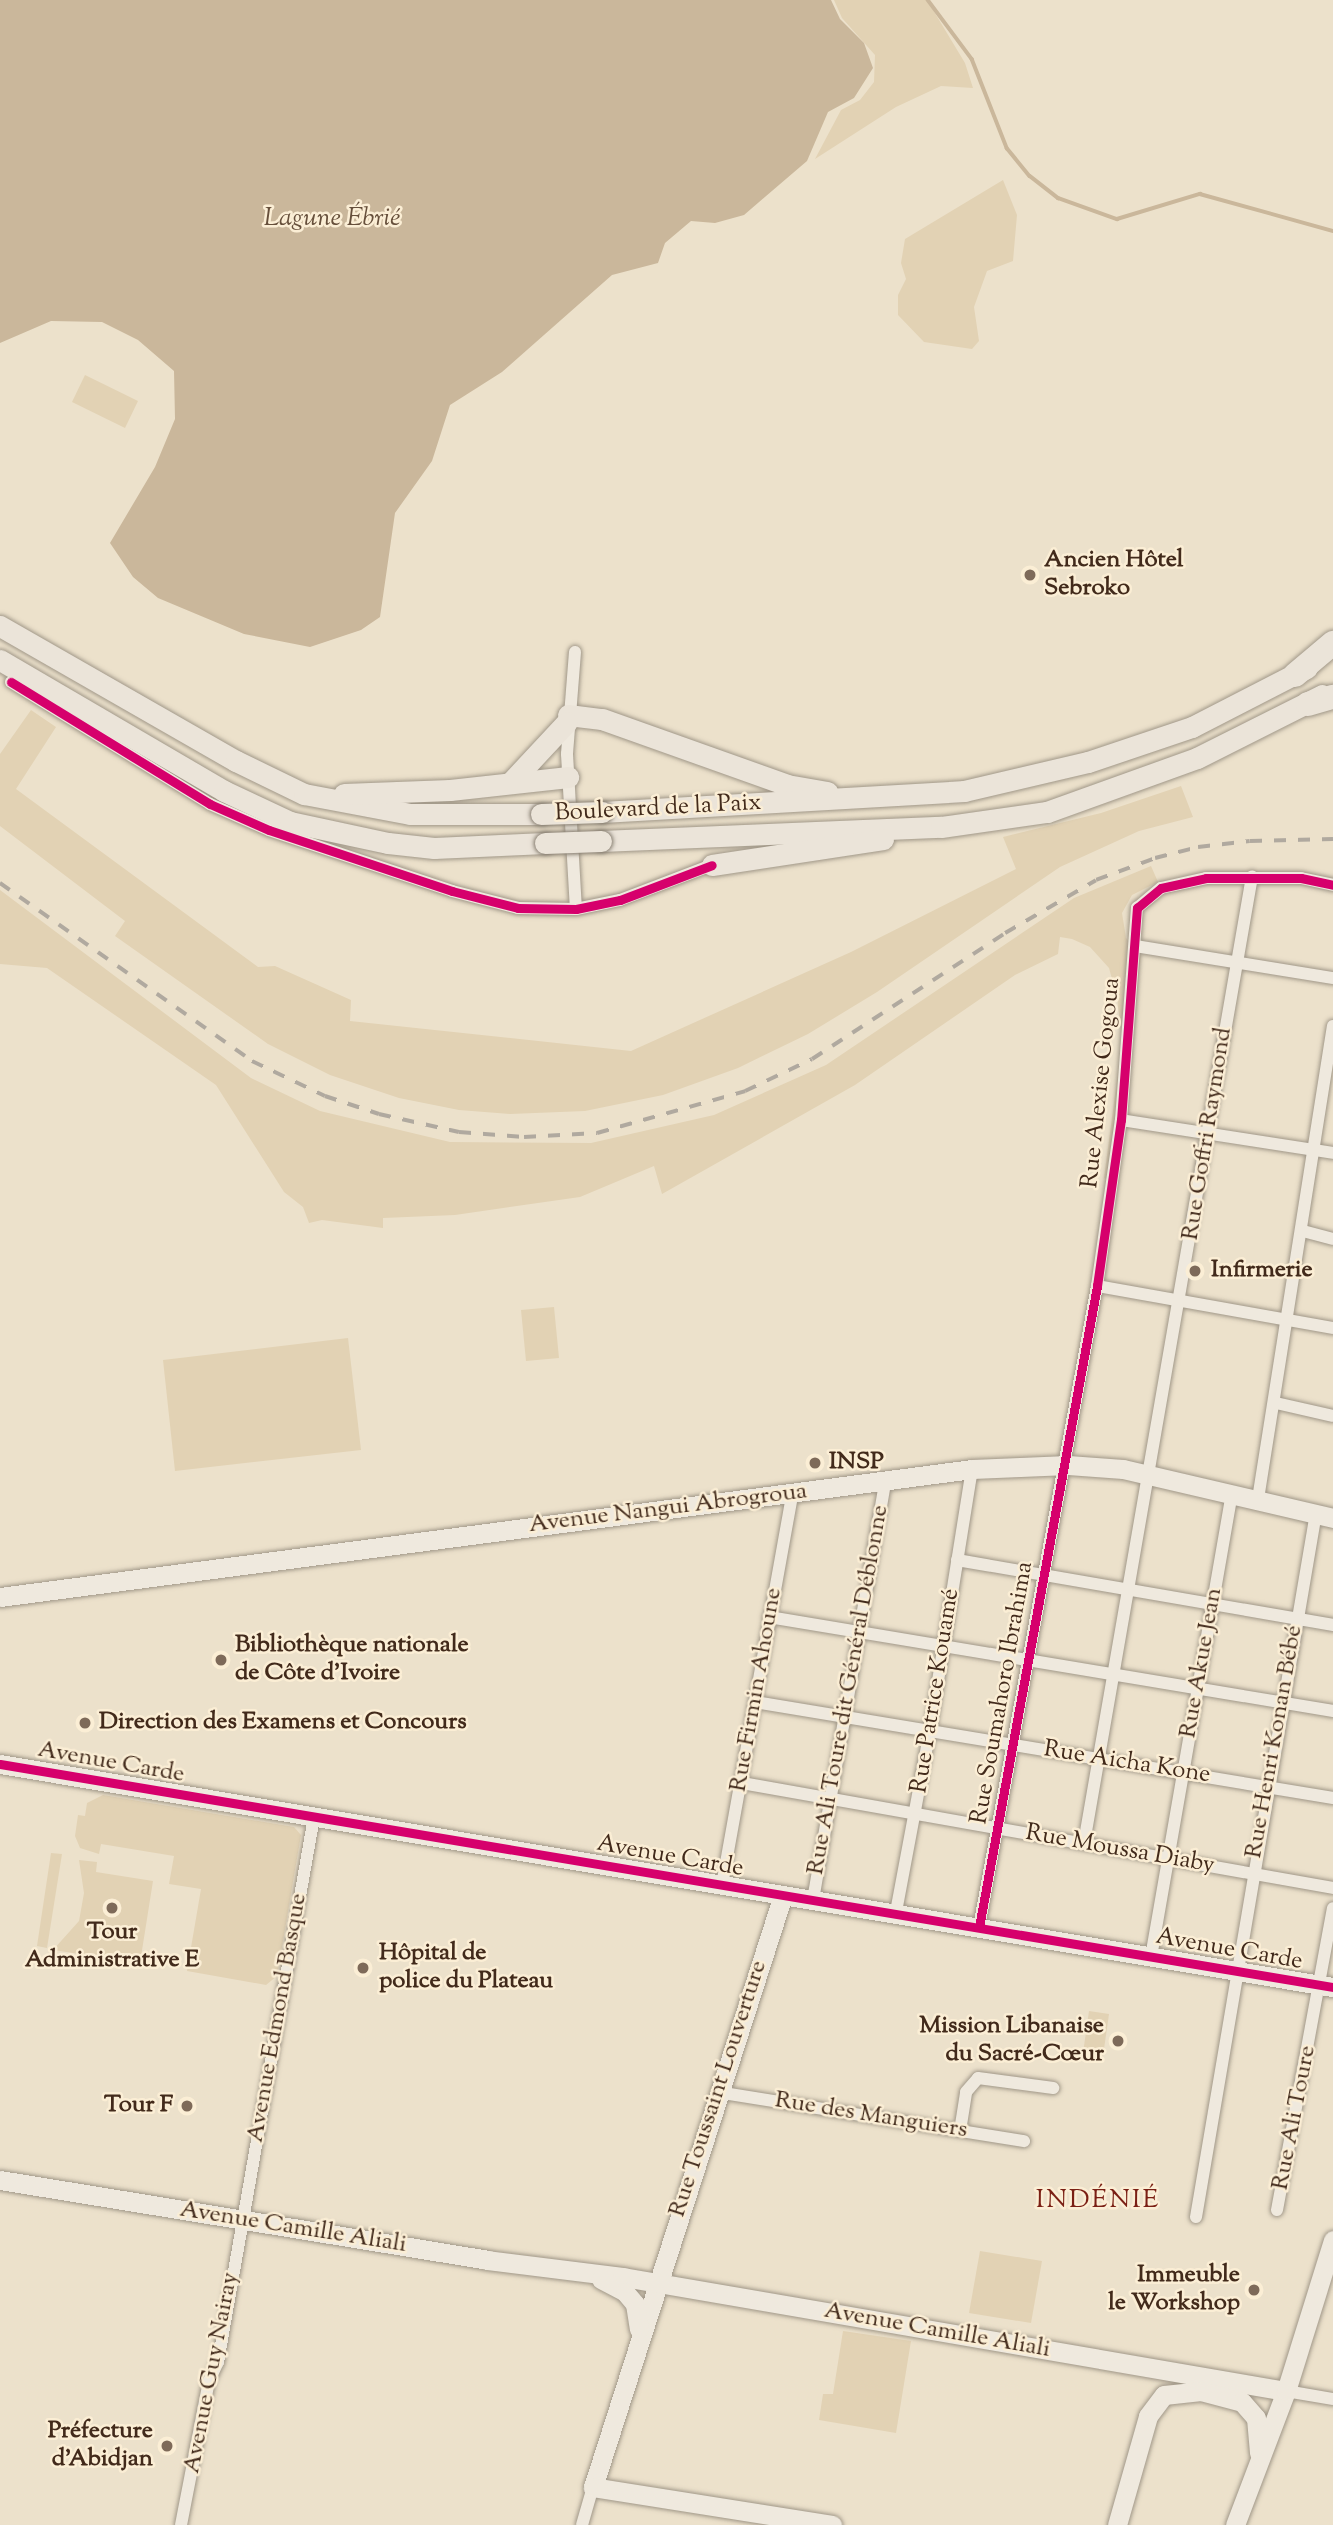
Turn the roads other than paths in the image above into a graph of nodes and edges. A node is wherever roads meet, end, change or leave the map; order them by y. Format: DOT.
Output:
graph roads {
  1 [pos="0,626"];
  2 [pos="1333,643"];
  3 [pos="575,652"];
  4 [pos="1333,653"];
  5 [pos="0,660"];
  6 [pos="1295,675"];
  7 [pos="5,679"];
  8 [pos="1333,688"];
  9 [pos="1333,697"];
  10 [pos="1308,704"];
  11 [pos="568,718"];
  12 [pos="568,777"];
  13 [pos="511,782"];
  14 [pos="304,794"];
  15 [pos="891,798"];
  16 [pos="941,827"];
  17 [pos="712,865"];
  18 [pos="1252,876"];
  19 [pos="1333,885"];
  20 [pos="576,909"];
  21 [pos="1135,946"];
  22 [pos="1236,960"];
  23 [pos="1333,978"];
  24 [pos="1333,1026"];
  25 [pos="1121,1120"];
  26 [pos="1209,1131"];
  27 [pos="1314,1149"];
  28 [pos="1333,1153"];
  29 [pos="1303,1231"];
  30 [pos="1333,1239"];
  31 [pos="1097,1286"];
  32 [pos="1181,1298"];
  33 [pos="1290,1318"];
  34 [pos="1333,1328"];
  35 [pos="1276,1404"];
  36 [pos="1333,1416"];
  37 [pos="1064,1465"];
  38 [pos="972,1469"];
  39 [pos="1149,1474"];
  40 [pos="885,1481"];
  41 [pos="792,1494"];
  42 [pos="1232,1494"];
  43 [pos="1258,1499"];
  44 [pos="1324,1516"];
  45 [pos="957,1560"];
  46 [pos="1045,1573"];
  47 [pos="1129,1588"];
  48 [pos="0,1597"];
  49 [pos="1213,1603"];
  50 [pos="769,1617"];
  51 [pos="1296,1618"];
  52 [pos="1333,1625"];
  53 [pos="861,1631"];
  54 [pos="944,1646"];
  55 [pos="1028,1657"];
  56 [pos="1113,1674"];
  57 [pos="1197,1690"];
  58 [pos="755,1702"];
  59 [pos="1282,1704"];
  60 [pos="1333,1711"];
  61 [pos="847,1717"];
  62 [pos="930,1731"];
  63 [pos="1014,1745"];
  64 [pos="1100,1758"];
  65 [pos="0,1764"];
  66 [pos="1183,1771"];
  67 [pos="742,1783"];
  68 [pos="1267,1788"];
  69 [pos="1333,1798"];
  70 [pos="832,1800"];
  71 [pos="915,1813"];
  72 [pos="314,1817"];
  73 [pos="999,1829"];
  74 [pos="1084,1843"];
  75 [pos="1166,1858"];
  76 [pos="1253,1872"];
  77 [pos="722,1885"];
  78 [pos="1333,1888"];
  79 [pos="783,1895"];
  80 [pos="813,1900"];
  81 [pos="1333,1908"];
  82 [pos="896,1912"];
  83 [pos="979,1927"];
  84 [pos="1151,1957"];
  85 [pos="1236,1971"];
  86 [pos="1327,1986"];
  87 [pos="1053,2088"];
  88 [pos="718,2092"];
  89 [pos="960,2131"];
  90 [pos="1024,2141"];
  91 [pos="0,2180"];
  92 [pos="1277,2210"];
  93 [pos="1196,2217"];
  94 [pos="242,2220"];
  95 [pos="1333,2241"];
  96 [pos="587,2273"];
  97 [pos="655,2283"];
  98 [pos="640,2333"];
  99 [pos="1128,2365"];
  100 [pos="1286,2391"];
  101 [pos="1333,2399"];
  102 [pos="1156,2402"];
  103 [pos="1259,2461"];
  104 [pos="593,2487"];
  105 [pos="181,2525"];
  106 [pos="582,2525"];
  107 [pos="832,2525"];
  108 [pos="1117,2525"];
  109 [pos="1235,2525"];
  1 -- 14 [label="main road, Boulevard de la Paix"];
  2 -- 6 [label="highway"];
  3 -- 11 [label="street"];
  4 -- 6 [label="main road, Boulevard de la Paix"];
  5 -- 16 [label="main road, Boulevard de la Paix, bridge"];
  6 -- 15 [label="main road, Boulevard de la Paix"];
  7 -- 20 [label="street"];
  8 -- 10 [label="main road, Boulevard de la Paix"];
  9 -- 10 [label="highway"];
  10 -- 16 [label="main road, Boulevard de la Paix"];
  11 -- 12 [label="street"];
  11 -- 13 [label="main road"];
  11 -- 15 [label="main road"];
  12 -- 13 [label="main road"];
  12 -- 20 [label="street"];
  13 -- 14 [label="main road"];
  14 -- 15 [label="main road, Boulevard de la Paix, bridge"];
  16 -- 17 [label="main road"];
  17 -- 20 [label="street"];
  18 -- 19 [label="street, Rue Alexise Gogoua"];
  18 -- 21 [label="street, Rue Alexise Gogoua"];
  18 -- 22 [label="street, Rue Goffri Raymond"];
  21 -- 22 [label="street"];
  21 -- 25 [label="street, Rue Alexise Gogoua"];
  22 -- 23 [label="street"];
  22 -- 26 [label="street, Rue Goffri Raymond"];
  24 -- 27 [label="street"];
  25 -- 26 [label="street"];
  25 -- 31 [label="street, Rue Alexise Gogoua"];
  26 -- 27 [label="street"];
  26 -- 32 [label="street, Rue Goffri Raymond"];
  27 -- 28 [label="street"];
  27 -- 29 [label="street"];
  29 -- 30 [label="street"];
  29 -- 33 [label="street"];
  31 -- 32 [label="street"];
  31 -- 37 [label="street, Rue Alexise Gogoua"];
  32 -- 33 [label="street"];
  32 -- 39 [label="street, Rue Goffri Raymond"];
  33 -- 34 [label="street"];
  33 -- 35 [label="street"];
  35 -- 36 [label="street"];
  35 -- 43 [label="street"];
  37 -- 38 [label="main road, Avenue Nangui Abrogroua"];
  37 -- 39 [label="main road, Avenue Nangui Abrogroua"];
  37 -- 46 [label="street, Rue Soumahoro Ibrahima"];
  38 -- 40 [label="main road, Avenue Nangui Abrogroua"];
  38 -- 45 [label="street, Rue Patrice Kouamé"];
  39 -- 42 [label="main road, Avenue Nangui Abrogroua"];
  39 -- 47 [label="street, Rue Goffri Raymond"];
  40 -- 41 [label="main road, Avenue Nangui Abrogroua"];
  40 -- 53 [label="street, Rue Ali Toure dit Général Déblonne"];
  41 -- 48 [label="main road, Avenue Nangui Abrogroua"];
  41 -- 50 [label="street, Rue Firmin Ahoune"];
  42 -- 43 [label="main road, Avenue Nangui Abrogroua"];
  42 -- 49 [label="street, Rue Akue Jean"];
  43 -- 44 [label="main road, Avenue Nangui Abrogroua"];
  44 -- 51 [label="street, Rue Henri Konan Bébé"];
  45 -- 46 [label="street"];
  45 -- 54 [label="street, Rue Patrice Kouamé"];
  46 -- 47 [label="street"];
  46 -- 55 [label="street, Rue Soumahoro Ibrahima"];
  47 -- 49 [label="street"];
  47 -- 56 [label="street, Rue Goffri Raymond"];
  49 -- 51 [label="street"];
  49 -- 57 [label="street, Rue Akue Jean"];
  50 -- 53 [label="street"];
  50 -- 58 [label="street, Rue Firmin Ahoune"];
  51 -- 52 [label="street"];
  51 -- 59 [label="street, Rue Henri Konan Bébé"];
  53 -- 54 [label="street"];
  53 -- 61 [label="street, Rue Ali Toure dit Général Déblonne"];
  54 -- 55 [label="street"];
  54 -- 62 [label="street, Rue Patrice Kouamé"];
  55 -- 56 [label="street"];
  55 -- 63 [label="street, Rue Soumahoro Ibrahima"];
  56 -- 57 [label="street"];
  56 -- 64 [label="street, Rue Goffri Raymond"];
  57 -- 59 [label="street"];
  57 -- 66 [label="street, Rue Akue Jean"];
  58 -- 61 [label="street, Rue Aicha Kone"];
  58 -- 67 [label="street, Rue Firmin Ahoune"];
  59 -- 60 [label="street"];
  59 -- 68 [label="street, Rue Henri Konan Bébé"];
  61 -- 62 [label="street, Rue Aicha Kone"];
  61 -- 70 [label="street, Rue Ali Toure dit Général Déblonne"];
  62 -- 63 [label="street, Rue Aicha Kone"];
  62 -- 71 [label="street, Rue Patrice Kouamé"];
  63 -- 64 [label="street, Rue Aicha Kone"];
  63 -- 73 [label="street, Rue Soumahoro Ibrahima"];
  64 -- 66 [label="street, Rue Aicha Kone"];
  64 -- 74 [label="street, Rue Goffri Raymond"];
  65 -- 72 [label="main road, Avenue Carde"];
  66 -- 68 [label="street, Rue Aicha Kone"];
  66 -- 75 [label="street, Rue Akue Jean"];
  67 -- 70 [label="street, Rue Moussa Diaby"];
  67 -- 77 [label="street, Rue Firmin Ahoune"];
  68 -- 69 [label="street, Rue Aicha Kone"];
  68 -- 76 [label="street, Rue Henri Konan Bébé"];
  70 -- 71 [label="street, Rue Moussa Diaby"];
  70 -- 80 [label="street, Rue Ali Toure dit Général Déblonne"];
  71 -- 73 [label="street, Rue Moussa Diaby"];
  71 -- 82 [label="street, Rue Patrice Kouamé"];
  72 -- 77 [label="main road, Avenue Carde"];
  72 -- 94 [label="street, Avenue Edmond Basque"];
  73 -- 74 [label="street, Rue Moussa Diaby"];
  73 -- 83 [label="street, Rue Soumahoro Ibrahima"];
  74 -- 75 [label="street, Rue Moussa Diaby"];
  75 -- 76 [label="street, Rue Moussa Diaby"];
  75 -- 84 [label="street, Rue Akue Jean"];
  76 -- 78 [label="street, Rue Moussa Diaby"];
  76 -- 85 [label="street, Rue Henri Konan Bébé"];
  77 -- 79 [label="main road, Avenue Carde"];
  79 -- 80 [label="main road, Avenue Carde"];
  79 -- 88 [label="main road, Rue Toussaint Louverture"];
  80 -- 82 [label="main road, Avenue Carde"];
  81 -- 86 [label="street, Rue Ali Toure"];
  82 -- 83 [label="main road, Avenue Carde"];
  83 -- 84 [label="main road, Avenue Carde"];
  84 -- 85 [label="main road, Avenue Carde"];
  85 -- 86 [label="main road, Avenue Carde"];
  85 -- 93 [label="street, Rue Henri Konan Bébé"];
  86 -- 92 [label="street, Rue Ali Toure"];
  87 -- 89 [label="street"];
  88 -- 89 [label="street, Rue des Manguiers"];
  88 -- 97 [label="main road, Rue Toussaint Louverture"];
  89 -- 90 [label="street, Rue des Manguiers"];
  91 -- 94 [label="main road, Avenue Camille Aliali"];
  94 -- 96 [label="main road, Avenue Camille Aliali"];
  94 -- 105 [label="street, Avenue Guy Nairay"];
  95 -- 100 [label="main road"];
  96 -- 97 [label="main road, Avenue Camille Aliali"];
  96 -- 98 [label="main road, Avenue Camille Aliali"];
  97 -- 98 [label="main road"];
  97 -- 99 [label="main road, Avenue Camille Aliali"];
  98 -- 104 [label="main road"];
  99 -- 100 [label="main road, Avenue Camille Aliali"];
  99 -- 102 [label="main road"];
  100 -- 101 [label="street"];
  100 -- 103 [label="main road"];
  102 -- 103 [label="main road"];
  102 -- 108 [label="main road"];
  103 -- 109 [label="main road"];
  104 -- 106 [label="street"];
  104 -- 107 [label="main road"];
}
